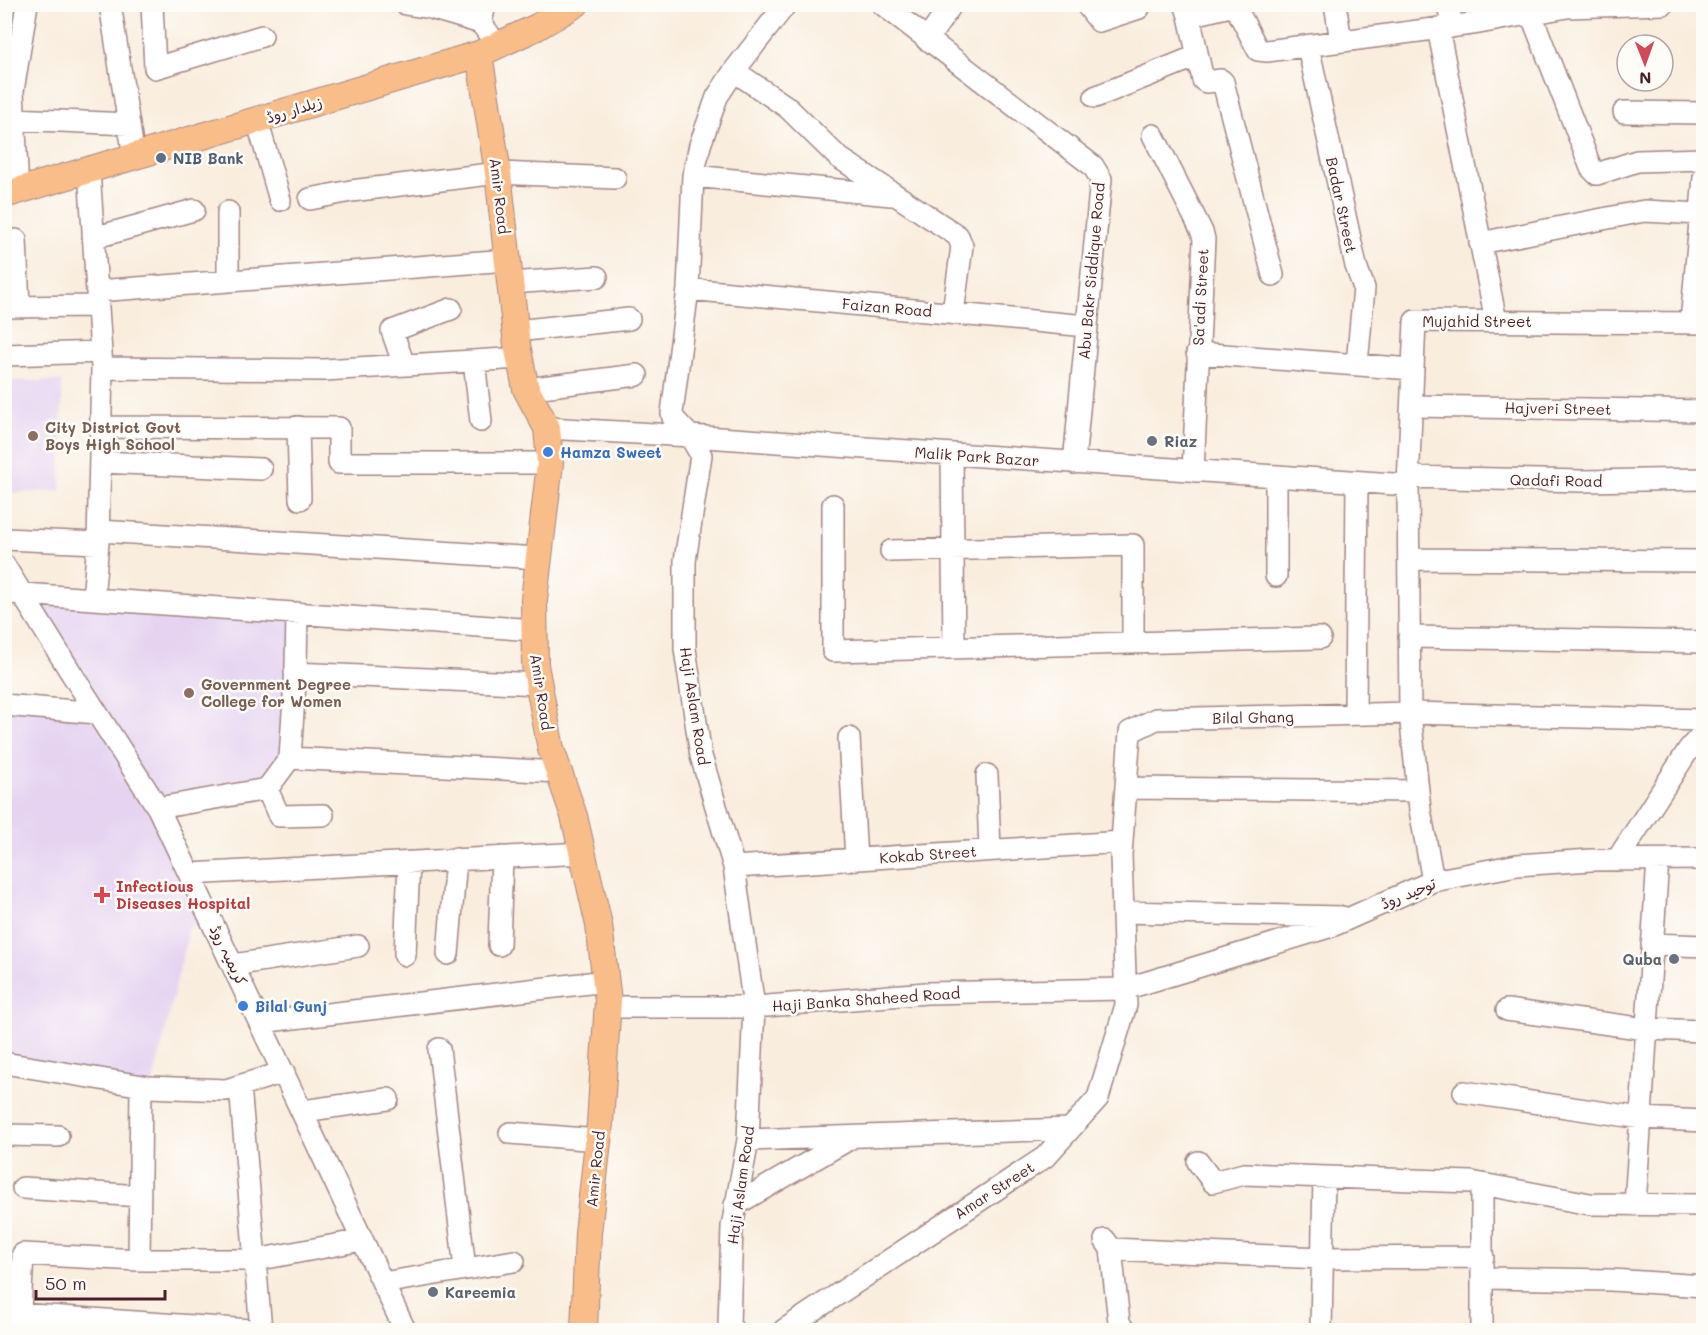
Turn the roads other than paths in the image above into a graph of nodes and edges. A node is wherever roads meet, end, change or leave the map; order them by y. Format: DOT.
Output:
graph roads {
  1 [pos="27,4"];
  2 [pos="110,4"];
  3 [pos="152,4"];
  4 [pos="576,4"];
  5 [pos="786,4"];
  6 [pos="882,4"];
  7 [pos="952,4"];
  8 [pos="1086,4"];
  9 [pos="1335,4"];
  10 [pos="1448,4"];
  11 [pos="1663,4"];
  12 [pos="420,5"];
  13 [pos="1234,5"];
  14 [pos="1139,8"];
  15 [pos="1531,9"];
  16 [pos="1187,10"];
  17 [pos="483,14"];
  18 [pos="1445,28"];
  19 [pos="262,36"];
  20 [pos="927,39"];
  21 [pos="1341,41"];
  22 [pos="1308,46"];
  23 [pos="487,49"];
  24 [pos="1197,56"];
  25 [pos="734,71"];
  26 [pos="1095,97"];
  27 [pos="1624,112"];
  28 [pos="1704,113"];
  29 [pos="14,119"];
  30 [pos="257,120"];
  31 [pos="129,124"];
  32 [pos="1153,135"];
  33 [pos="134,157"];
  34 [pos="1704,159"];
  35 [pos="89,170"];
  36 [pos="498,173"];
  37 [pos="693,176"];
  38 [pos="1704,177"];
  39 [pos="615,178"];
  40 [pos="11,193"];
  41 [pos="895,195"];
  42 [pos="310,199"];
  43 [pos="280,200"];
  44 [pos="194,210"];
  45 [pos="228,212"];
  46 [pos="1700,214"];
  47 [pos="93,238"];
  48 [pos="16,240"];
  49 [pos="1480,243"];
  50 [pos="509,271"];
  51 [pos="1274,275"];
  52 [pos="597,278"];
  53 [pos="228,281"];
  54 [pos="688,289"];
  55 [pos="97,298"];
  56 [pos="12,306"];
  57 [pos="451,309"];
  58 [pos="953,314"];
  59 [pos="629,319"];
  60 [pos="1496,321"];
  61 [pos="1697,323"];
  62 [pos="1087,326"];
  63 [pos="516,331"];
  64 [pos="1197,353"];
  65 [pos="4,355"];
  66 [pos="520,358"];
  67 [pos="101,360"];
  68 [pos="474,361"];
  69 [pos="1357,364"];
  70 [pos="404,365"];
  71 [pos="1413,369"];
  72 [pos="637,375"];
  73 [pos="526,388"];
  74 [pos="1412,406"];
  75 [pos="1704,411"];
  76 [pos="481,421"];
  77 [pos="101,427"];
  78 [pos="298,427"];
  79 [pos="547,428"];
  80 [pos="690,436"];
  81 [pos="952,454"];
  82 [pos="100,462"];
  83 [pos="1074,463"];
  84 [pos="550,464"];
  85 [pos="261,469"];
  86 [pos="1193,471"];
  87 [pos="1276,476"];
  88 [pos="1704,480"];
  89 [pos="1408,481"];
  90 [pos="1357,482"];
  91 [pos="300,499"];
  92 [pos="833,505"];
  93 [pos="99,537"];
  94 [pos="4,538"];
  95 [pos="953,548"];
  96 [pos="891,550"];
  97 [pos="539,558"];
  98 [pos="1409,559"];
  99 [pos="1704,561"];
  100 [pos="4,565"];
  101 [pos="1276,576"];
  102 [pos="13,593"];
  103 [pos="93,599"];
  104 [pos="297,613"];
  105 [pos="534,630"];
  106 [pos="1409,637"];
  107 [pos="1320,638"];
  108 [pos="1133,642"];
  109 [pos="1704,642"];
  110 [pos="954,648"];
  111 [pos="295,673"];
  112 [pos="539,684"];
  113 [pos="4,705"];
  114 [pos="97,713"];
  115 [pos="1410,713"];
  116 [pos="1355,714"];
  117 [pos="1704,720"];
  118 [pos="1704,732"];
  119 [pos="849,738"];
  120 [pos="290,758"];
  121 [pos="559,772"];
  122 [pos="987,775"];
  123 [pos="1126,788"];
  124 [pos="267,789"];
  125 [pos="1418,791"];
  126 [pos="158,808"];
  127 [pos="323,816"];
  128 [pos="1122,842"];
  129 [pos="990,850"];
  130 [pos="583,853"];
  131 [pos="502,857"];
  132 [pos="456,859"];
  133 [pos="856,859"];
  134 [pos="1704,859"];
  135 [pos="1617,860"];
  136 [pos="1658,860"];
  137 [pos="409,862"];
  138 [pos="734,867"];
  139 [pos="189,874"];
  140 [pos="1433,880"];
  141 [pos="1123,912"];
  142 [pos="1352,917"];
  143 [pos="1652,944"];
  144 [pos="499,945"];
  145 [pos="358,946"];
  146 [pos="1704,946"];
  147 [pos="448,954"];
  148 [pos="405,955"];
  149 [pos="233,965"];
  150 [pos="606,981"];
  151 [pos="1125,989"];
  152 [pos="608,1007"];
  153 [pos="754,1007"];
  154 [pos="1507,1010"];
  155 [pos="261,1022"];
  156 [pos="1646,1029"];
  157 [pos="1704,1031"];
  158 [pos="439,1049"];
  159 [pos="4,1063"];
  160 [pos="284,1072"];
  161 [pos="141,1086"];
  162 [pos="240,1086"];
  163 [pos="1464,1092"];
  164 [pos="388,1099"];
  165 [pos="303,1111"];
  166 [pos="1641,1118"];
  167 [pos="1704,1121"];
  168 [pos="1070,1129"];
  169 [pos="510,1133"];
  170 [pos="4,1135"];
  171 [pos="58,1136"];
  172 [pos="854,1136"];
  173 [pos="598,1140"];
  174 [pos="748,1140"];
  175 [pos="1198,1162"];
  176 [pos="1324,1177"];
  177 [pos="1482,1184"];
  178 [pos="23,1188"];
  179 [pos="140,1196"];
  180 [pos="735,1205"];
  181 [pos="1635,1205"];
  182 [pos="1704,1205"];
  183 [pos="362,1240"];
  184 [pos="1483,1257"];
  185 [pos="1322,1258"];
  186 [pos="139,1260"];
  187 [pos="256,1260"];
  188 [pos="514,1261"];
  189 [pos="465,1269"];
  190 [pos="1483,1278"];
  191 [pos="383,1283"];
  192 [pos="1704,1286"];
  193 [pos="15,1319"];
  194 [pos="80,1324"];
  195 [pos="251,1330"];
  196 [pos="261,1330"];
  197 [pos="405,1330"];
  198 [pos="584,1330"];
  199 [pos="733,1330"];
  200 [pos="784,1330"];
  201 [pos="1124,1330"];
  202 [pos="1321,1330"];
  203 [pos="1482,1330"];
  1 -- 29 [label="street"];
  2 -- 31 [label="street"];
  3 -- 19 [label="street"];
  4 -- 23 [label="main road, زیلدار روڈ"];
  5 -- 25 [label="street, Haji Aslam Road"];
  6 -- 20 [label="street, Abu Bakr Siddique Road"];
  7 -- 20 [label="street"];
  8 -- 14 [label="street"];
  9 -- 21 [label="street"];
  10 -- 18 [label="street"];
  11 -- 15 [label="street"];
  12 -- 17 [label="street"];
  13 -- 16 [label="street"];
  13 -- 22 [label="street"];
  15 -- 18 [label="street"];
  15 -- 34 [label="street"];
  16 -- 24 [label="street"];
  17 -- 23 [label="street"];
  18 -- 21 [label="street"];
  18 -- 49 [label="street"];
  20 -- 62 [label="street, Abu Bakr Siddique Road"];
  21 -- 22 [label="street"];
  22 -- 69 [label="street, Badar Street"];
  23 -- 30 [label="main road, زیلدار روڈ"];
  23 -- 36 [label="main road, Amir Road"];
  24 -- 26 [label="street"];
  24 -- 51 [label="street"];
  25 -- 37 [label="street, Haji Aslam Road"];
  25 -- 41 [label="street"];
  27 -- 28 [label="street"];
  29 -- 31 [label="street"];
  29 -- 40 [label="street"];
  30 -- 33 [label="main road, زیلدار روڈ"];
  30 -- 43 [label="street"];
  31 -- 33 [label="street"];
  32 -- 64 [label="street, Sa'adi Street"];
  33 -- 35 [label="main road, زیلدار روڈ"];
  35 -- 40 [label="main road, زیلدار روڈ"];
  35 -- 47 [label="street"];
  36 -- 39 [label="street"];
  36 -- 42 [label="street"];
  36 -- 50 [label="main road, Amir Road"];
  37 -- 41 [label="street"];
  37 -- 54 [label="street, Haji Aslam Road"];
  38 -- 46 [label="street"];
  41 -- 58 [label="street"];
  44 -- 47 [label="street"];
  45 -- 53 [label="street"];
  46 -- 49 [label="street"];
  46 -- 61 [label="street"];
  47 -- 55 [label="street"];
  48 -- 56 [label="street"];
  49 -- 60 [label="street"];
  50 -- 52 [label="street"];
  50 -- 53 [label="street"];
  50 -- 63 [label="main road, Amir Road"];
  53 -- 55 [label="street"];
  54 -- 58 [label="street, Faizan Road"];
  54 -- 80 [label="street, Haji Aslam Road"];
  55 -- 56 [label="street"];
  55 -- 67 [label="street"];
  57 -- 70 [label="street"];
  58 -- 62 [label="street, Faizan Road"];
  59 -- 63 [label="street"];
  60 -- 61 [label="street, Mujahid Street"];
  60 -- 71 [label="street, Mujahid Street"];
  62 -- 83 [label="street, Abu Bakr Siddique Road"];
  63 -- 66 [label="main road, Amir Road"];
  64 -- 69 [label="street"];
  64 -- 86 [label="street, Sa'adi Street"];
  65 -- 67 [label="street"];
  66 -- 68 [label="street"];
  66 -- 73 [label="main road, Amir Road"];
  67 -- 70 [label="street"];
  67 -- 77 [label="street"];
  68 -- 70 [label="street"];
  68 -- 76 [label="street"];
  69 -- 71 [label="street"];
  71 -- 74 [label="street, Mujahid Street"];
  72 -- 73 [label="street"];
  73 -- 79 [label="main road, Amir Road"];
  74 -- 75 [label="street, Hajveri Street"];
  74 -- 89 [label="street, Mujahid Street"];
  77 -- 78 [label="street"];
  77 -- 82 [label="street"];
  78 -- 84 [label="street"];
  78 -- 91 [label="street"];
  79 -- 80 [label="street, Malik Park Bazar"];
  79 -- 84 [label="main road, Amir Road"];
  80 -- 81 [label="street, Malik Park Bazar"];
  80 -- 138 [label="street, Haji Aslam Road"];
  81 -- 83 [label="street, Malik Park Bazar"];
  81 -- 95 [label="street"];
  82 -- 85 [label="street"];
  82 -- 93 [label="street"];
  83 -- 86 [label="street, Malik Park Bazar"];
  84 -- 97 [label="main road, Amir Road"];
  86 -- 87 [label="street, Malik Park Bazar"];
  87 -- 90 [label="street, Malik Park Bazar"];
  87 -- 101 [label="street"];
  88 -- 89 [label="street, Qadafi Road"];
  89 -- 90 [label="street, Malik Park Bazar"];
  89 -- 98 [label="street"];
  90 -- 116 [label="street"];
  92 -- 110 [label="street"];
  93 -- 94 [label="street"];
  93 -- 97 [label="street"];
  93 -- 103 [label="street"];
  95 -- 96 [label="street"];
  95 -- 108 [label="street"];
  95 -- 110 [label="street"];
  97 -- 105 [label="main road, Amir Road"];
  98 -- 99 [label="street"];
  98 -- 106 [label="street"];
  100 -- 102 [label="street, کریمیہ روڈ"];
  102 -- 103 [label="street"];
  102 -- 114 [label="street, کریمیہ روڈ"];
  103 -- 104 [label="street"];
  104 -- 105 [label="street"];
  104 -- 111 [label="street"];
  105 -- 112 [label="main road, Amir Road"];
  106 -- 109 [label="street"];
  106 -- 115 [label="street"];
  107 -- 108 [label="street"];
  108 -- 110 [label="street"];
  111 -- 112 [label="street"];
  111 -- 120 [label="street"];
  112 -- 121 [label="main road, Amir Road"];
  113 -- 114 [label="street"];
  114 -- 126 [label="street, کریمیہ روڈ"];
  115 -- 116 [label="street, Bilal Ghang"];
  115 -- 117 [label="street, Bilal Ghang"];
  115 -- 125 [label="street"];
  116 -- 123 [label="street, Bilal Ghang"];
  118 -- 135 [label="street"];
  119 -- 133 [label="street"];
  120 -- 121 [label="street"];
  120 -- 124 [label="street"];
  121 -- 130 [label="main road, Amir Road"];
  122 -- 129 [label="street"];
  123 -- 125 [label="street"];
  123 -- 128 [label="street, Bilal Ghang"];
  124 -- 126 [label="street"];
  124 -- 127 [label="street"];
  125 -- 140 [label="street"];
  126 -- 139 [label="street, کریمیہ روڈ"];
  128 -- 129 [label="street, Kokab Street"];
  128 -- 141 [label="street, Bilal Ghang"];
  129 -- 133 [label="street, Kokab Street"];
  130 -- 131 [label="street"];
  130 -- 150 [label="main road, Amir Road"];
  131 -- 132 [label="street"];
  131 -- 144 [label="street"];
  132 -- 137 [label="street"];
  132 -- 147 [label="street"];
  133 -- 138 [label="street, Kokab Street"];
  134 -- 136 [label="street, توحید روڈ"];
  135 -- 136 [label="street, توحید روڈ"];
  135 -- 140 [label="street, توحید روڈ"];
  136 -- 143 [label="street"];
  137 -- 139 [label="street"];
  137 -- 148 [label="street"];
  138 -- 153 [label="street, Haji Aslam Road"];
  139 -- 149 [label="street, کریمیہ روڈ"];
  140 -- 142 [label="street, توحید روڈ"];
  141 -- 142 [label="street"];
  141 -- 151 [label="street, Bilal Ghang"];
  142 -- 151 [label="street, توحید روڈ"];
  143 -- 146 [label="street"];
  143 -- 156 [label="street"];
  145 -- 149 [label="street"];
  149 -- 155 [label="street, کریمیہ روڈ"];
  150 -- 152 [label="main road, Amir Road"];
  150 -- 155 [label="street"];
  151 -- 153 [label="street, Haji Banka Shaheed Road"];
  151 -- 168 [label="street, Amar Street"];
  152 -- 153 [label="street, Haji Banka Shaheed Road"];
  152 -- 173 [label="main road, Amir Road"];
  153 -- 174 [label="street, Haji Aslam Road"];
  154 -- 156 [label="street"];
  155 -- 160 [label="street, کریمیہ روڈ"];
  156 -- 157 [label="street"];
  156 -- 166 [label="street"];
  158 -- 189 [label="street"];
  159 -- 161 [label="street"];
  160 -- 162 [label="street"];
  160 -- 165 [label="street, کریمیہ روڈ"];
  161 -- 162 [label="street"];
  161 -- 179 [label="street"];
  162 -- 187 [label="street"];
  163 -- 166 [label="street"];
  164 -- 165 [label="street"];
  165 -- 183 [label="street, کریمیہ روڈ"];
  166 -- 167 [label="street"];
  166 -- 181 [label="street"];
  168 -- 172 [label="street"];
  168 -- 200 [label="street, Amar Street"];
  169 -- 173 [label="street"];
  170 -- 171 [label="street"];
  172 -- 174 [label="street"];
  172 -- 180 [label="street"];
  173 -- 198 [label="main road, Amir Road"];
  174 -- 180 [label="street, Haji Aslam Road"];
  175 -- 176 [label="street"];
  176 -- 177 [label="street"];
  176 -- 185 [label="street"];
  177 -- 181 [label="street"];
  177 -- 184 [label="street"];
  178 -- 179 [label="street"];
  179 -- 186 [label="street"];
  180 -- 199 [label="street, Haji Aslam Road"];
  181 -- 182 [label="street"];
  183 -- 187 [label="street"];
  183 -- 191 [label="street, کریمیہ روڈ"];
  184 -- 185 [label="street"];
  184 -- 190 [label="street"];
  185 -- 201 [label="street"];
  185 -- 202 [label="street"];
  186 -- 187 [label="street"];
  186 -- 193 [label="street"];
  187 -- 196 [label="street"];
  188 -- 189 [label="street"];
  189 -- 191 [label="street"];
  190 -- 192 [label="street"];
  190 -- 203 [label="street"];
  191 -- 197 [label="street, کریمیہ روڈ"];
  193 -- 194 [label="street"];
  194 -- 195 [label="street"];
}
